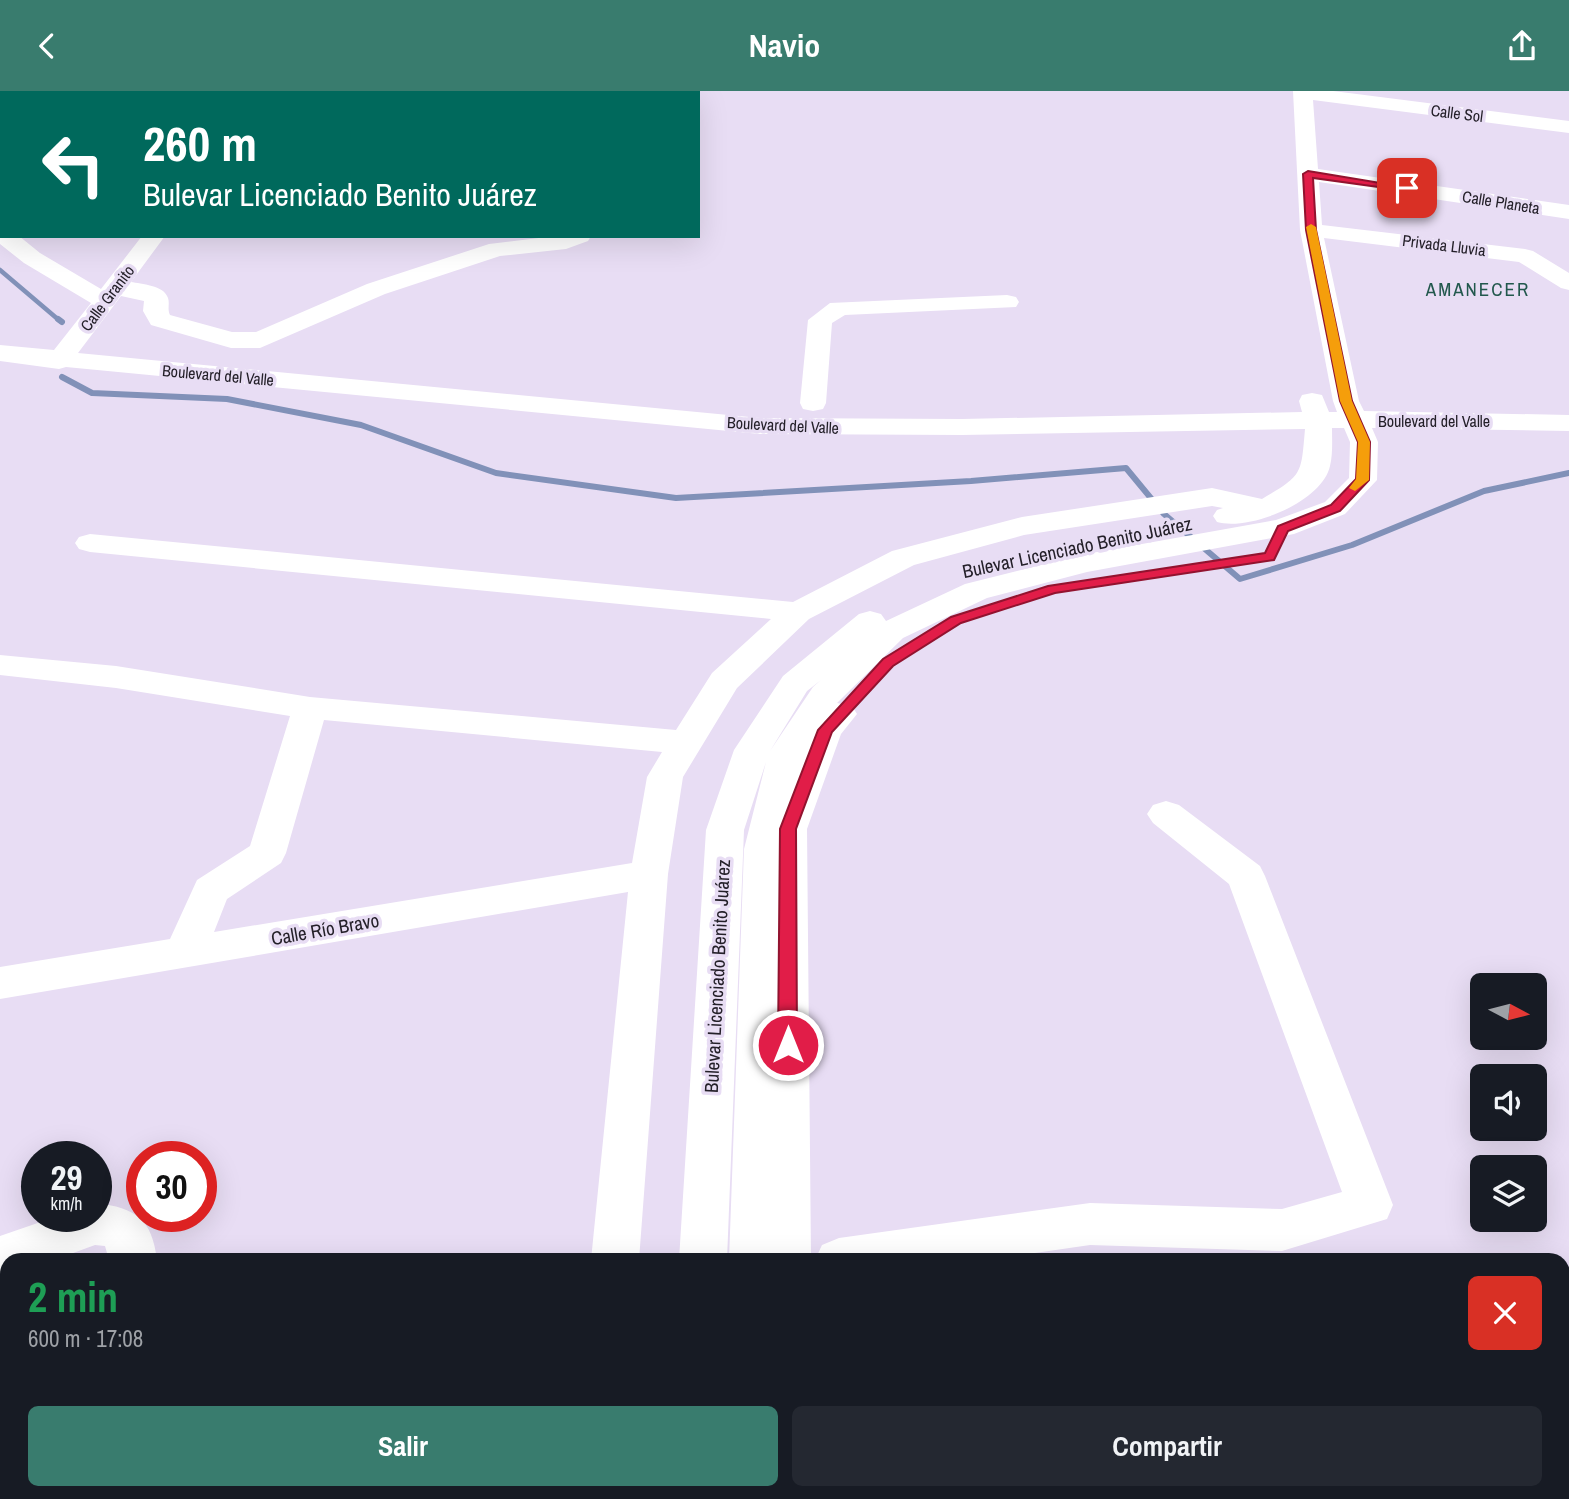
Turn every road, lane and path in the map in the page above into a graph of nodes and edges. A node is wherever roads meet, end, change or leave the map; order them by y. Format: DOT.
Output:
graph roads {
  1 [pos="1303,92"];
  2 [pos="1569,127"];
  3 [pos="1308,174"];
  4 [pos="1569,212"];
  5 [pos="1311,230"];
  6 [pos="6,238"];
  7 [pos="153,238"];
  8 [pos="574,238"];
  9 [pos="1569,283"];
  10 [pos="110,295"];
  11 [pos="1007,302"];
  12 [pos="0,330"];
  13 [pos="76,338"];
  14 [pos="0,353"];
  15 [pos="60,361"];
  16 [pos="1569,400"];
  17 [pos="813,403"];
  18 [pos="1333,411"];
  19 [pos="1569,423"];
  20 [pos="1275,518"];
  21 [pos="90,544"];
  22 [pos="798,612"];
  23 [pos="0,665"];
  24 [pos="310,708"];
  25 [pos="686,743"];
  26 [pos="1166,814"];
  27 [pos="649,874"];
  28 [pos="185,952"];
  29 [pos="0,983"];
  30 [pos="703,1251"];
  31 [pos="14,1253"];
  32 [pos="132,1253"];
  33 [pos="616,1253"];
  34 [pos="764,1253"];
  35 [pos="888,1253"];
  1 -- 2 [label="street, Calle Sol"];
  1 -- 3 [label="street"];
  3 -- 4 [label="street, Calle Planeta"];
  3 -- 5 [label="street"];
  5 -- 9 [label="street, Privada Lluvia"];
  5 -- 18 [label="street"];
  6 -- 10 [label="street"];
  7 -- 10 [label="street, Calle Granito"];
  8 -- 10 [label="street"];
  10 -- 13 [label="street, Calle Granito"];
  11 -- 17 [label="street"];
  12 -- 13 [label="street, Boulevard del Valle"];
  13 -- 15 [label="street, Calle Granito"];
  13 -- 17 [label="street, Boulevard del Valle"];
  14 -- 15 [label="street, Boulevard del Valle"];
  15 -- 18 [label="street, Boulevard del Valle"];
  16 -- 18 [label="street, Boulevard del Valle"];
  17 -- 18 [label="street, Boulevard del Valle"];
  18 -- 19 [label="street, Boulevard del Valle"];
  18 -- 20 [label="street, Bulevar Licenciado Benito Juárez"];
  18 -- 20 [label="street, Bulevar Licenciado Benito Juárez"];
  20 -- 22 [label="street"];
  20 -- 30 [label="street, Bulevar Licenciado Benito Juárez"];
  20 -- 34 [label="street"];
  21 -- 22 [label="street"];
  22 -- 25 [label="street"];
  23 -- 24 [label="street"];
  24 -- 25 [label="street"];
  24 -- 28 [label="street"];
  25 -- 27 [label="street"];
  26 -- 35 [label="street"];
  27 -- 28 [label="street, Calle Río Bravo"];
  27 -- 33 [label="street"];
  28 -- 29 [label="street, Calle Río Bravo"];
  31 -- 32 [label="street"];
}
